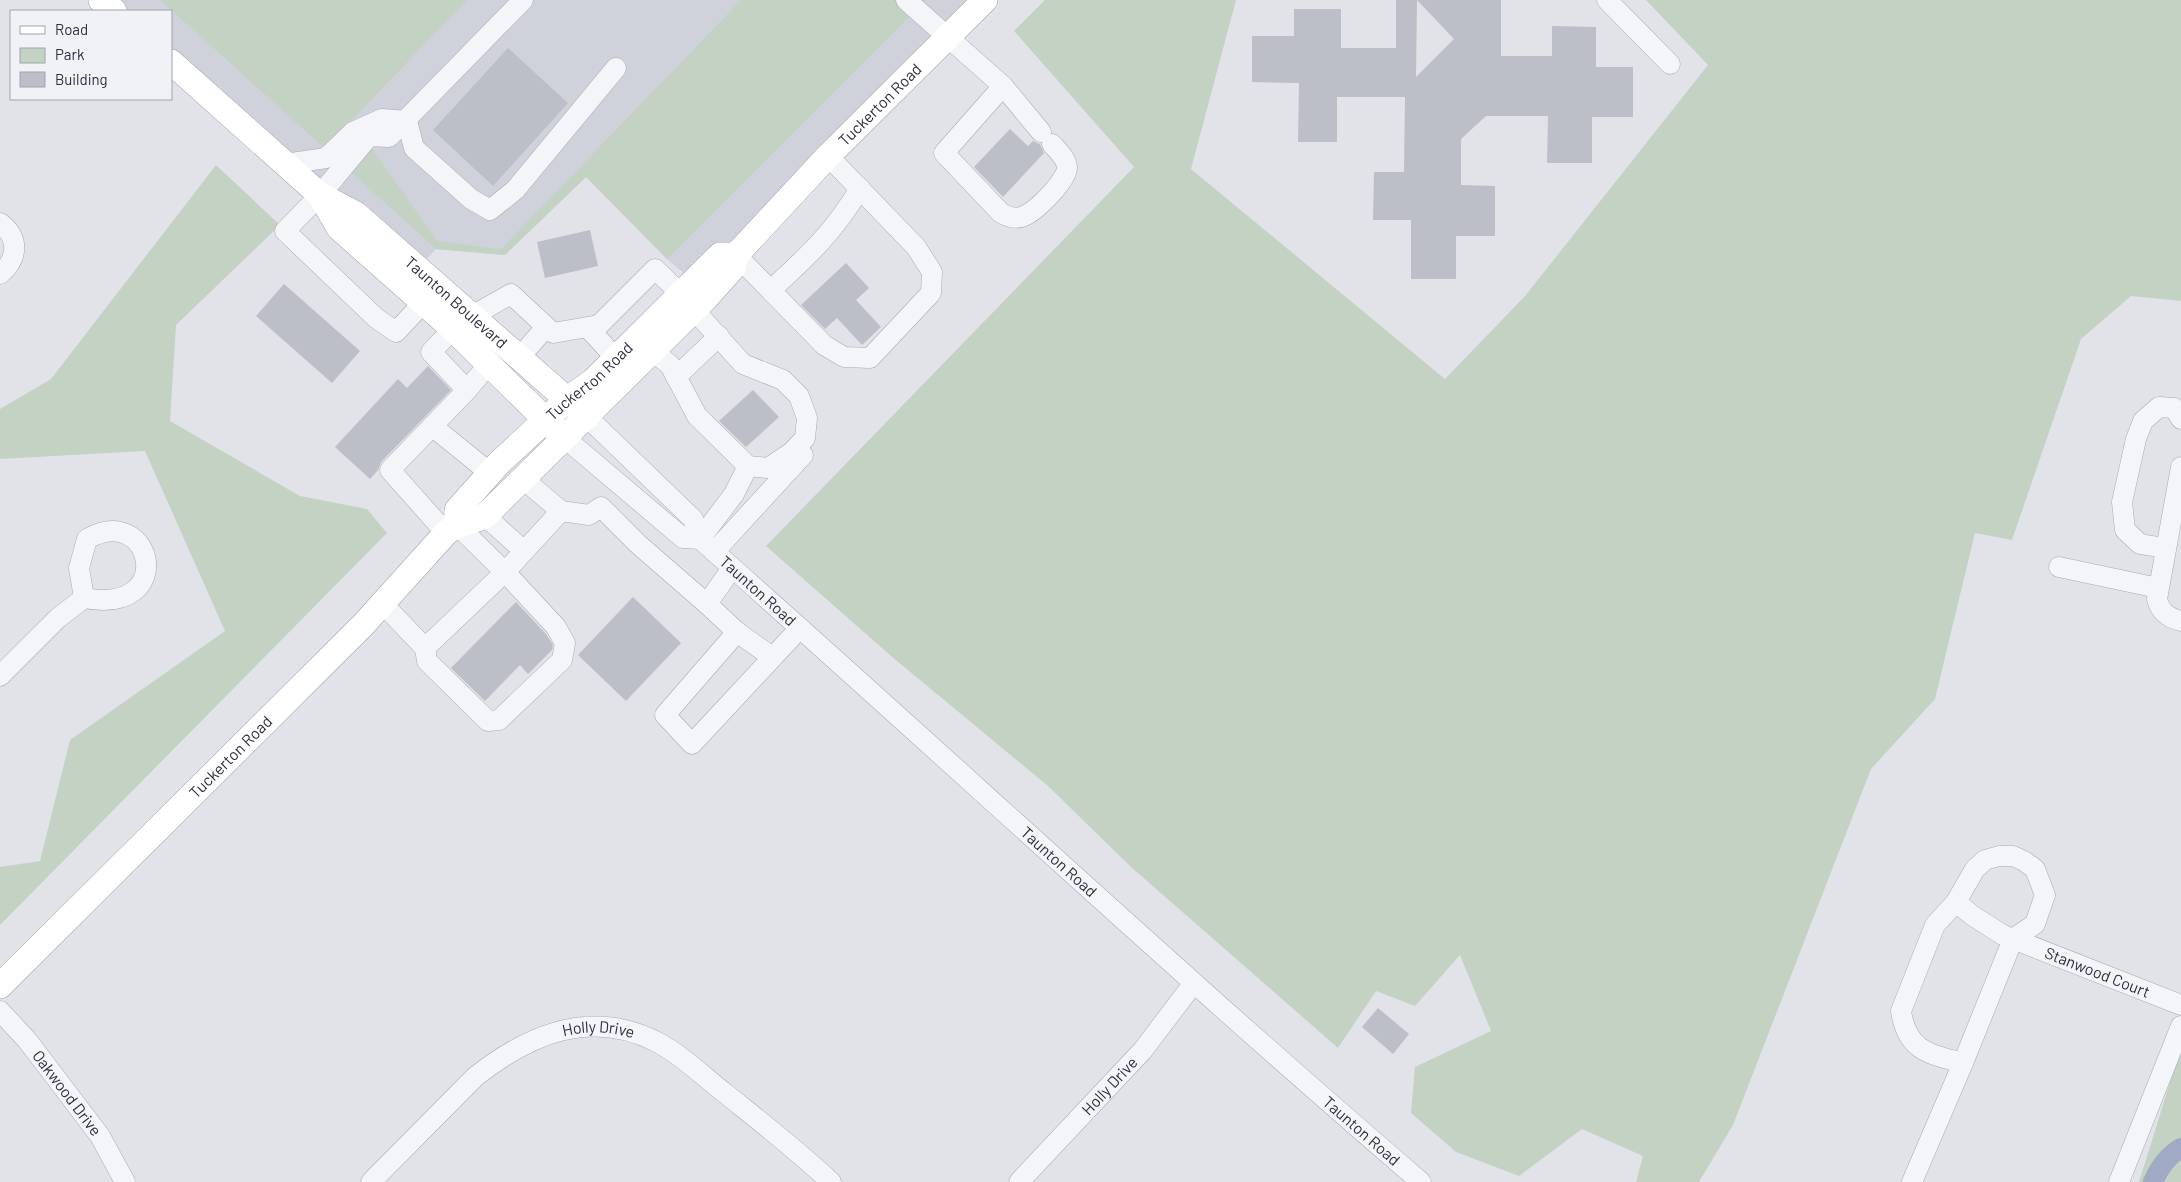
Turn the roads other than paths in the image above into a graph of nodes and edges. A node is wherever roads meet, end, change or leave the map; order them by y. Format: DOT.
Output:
graph roads {
  1 [pos="101,0"];
  2 [pos="522,0"];
  3 [pos="906,0"];
  4 [pos="985,0"];
  5 [pos="1607,0"];
  6 [pos="113,10"];
  7 [pos="948,37"];
  8 [pos="172,63"];
  9 [pos="1670,64"];
  10 [pos="616,68"];
  11 [pos="1003,86"];
  12 [pos="407,121"];
  13 [pos="828,156"];
  14 [pos="285,164"];
  15 [pos="860,188"];
  16 [pos="320,195"];
  17 [pos="0,223"];
  18 [pos="736,255"];
  19 [pos="0,274"];
  20 [pos="772,289"];
  21 [pos="687,301"];
  22 [pos="423,303"];
  23 [pos="462,323"];
  24 [pos="546,327"];
  25 [pos="588,328"];
  26 [pos="719,336"];
  27 [pos="652,351"];
  28 [pos="520,357"];
  29 [pos="615,357"];
  30 [pos="490,364"];
  31 [pos="676,377"];
  32 [pos="467,390"];
  33 [pos="568,399"];
  34 [pos="587,417"];
  35 [pos="2181,419"];
  36 [pos="547,420"];
  37 [pos="806,425"];
  38 [pos="432,426"];
  39 [pos="566,439"];
  40 [pos="748,466"];
  41 [pos="2181,467"];
  42 [pos="490,473"];
  43 [pos="523,479"];
  44 [pos="616,484"];
  45 [pos="601,507"];
  46 [pos="561,511"];
  47 [pos="485,516"];
  48 [pos="662,522"];
  49 [pos="451,529"];
  50 [pos="707,545"];
  51 [pos="643,548"];
  52 [pos="2166,548"];
  53 [pos="524,551"];
  54 [pos="2059,567"];
  55 [pos="732,568"];
  56 [pos="505,572"];
  57 [pos="2158,588"];
  58 [pos="84,598"];
  59 [pos="381,602"];
  60 [pos="707,604"];
  61 [pos="2181,621"];
  62 [pos="800,628"];
  63 [pos="737,632"];
  64 [pos="424,648"];
  65 [pos="772,657"];
  66 [pos="0,676"];
  67 [pos="1956,902"];
  68 [pos="2012,939"];
  69 [pos="1193,984"];
  70 [pos="0,986"];
  71 [pos="2181,1005"];
  72 [pos="0,1011"];
  73 [pos="2181,1026"];
  74 [pos="1963,1063"];
  75 [pos="125,1182"];
  76 [pos="371,1182"];
  77 [pos="831,1182"];
  78 [pos="1019,1182"];
  79 [pos="1421,1182"];
  80 [pos="1912,1182"];
  81 [pos="2119,1182"];
  1 -- 6 [label="main road"];
  2 -- 12 [label="street"];
  3 -- 7 [label="street"];
  4 -- 7 [label="main road, Tuckerton Road"];
  5 -- 9 [label="street"];
  7 -- 11 [label="street"];
  7 -- 13 [label="main road, Tuckerton Road"];
  8 -- 14 [label="main road, Taunton Boulevard"];
  10 -- 12 [label="street"];
  11 -- 11 [label="street"];
  12 -- 14 [label="street"];
  12 -- 16 [label="street"];
  13 -- 15 [label="street"];
  13 -- 18 [label="main road, Tuckerton Road"];
  14 -- 16 [label="main road, Taunton Boulevard"];
  15 -- 20 [label="street"];
  15 -- 20 [label="street"];
  16 -- 22 [label="main road, Taunton Boulevard"];
  16 -- 22 [label="street"];
  16 -- 23 [label="main road, Taunton Boulevard"];
  17 -- 19 [label="street"];
  18 -- 20 [label="street"];
  18 -- 21 [label="main road, Tuckerton Road"];
  21 -- 25 [label="street"];
  21 -- 26 [label="street"];
  21 -- 27 [label="main road, Tuckerton Road"];
  21 -- 29 [label="main road, Tuckerton Road"];
  22 -- 23 [label="main road, Taunton Boulevard"];
  23 -- 24 [label="street"];
  23 -- 28 [label="main road, Taunton Boulevard"];
  23 -- 30 [label="main road, Taunton Boulevard"];
  23 -- 32 [label="street"];
  24 -- 25 [label="street"];
  24 -- 28 [label="street"];
  25 -- 29 [label="street"];
  26 -- 31 [label="street"];
  26 -- 37 [label="street"];
  27 -- 31 [label="street"];
  27 -- 34 [label="main road, Tuckerton Road"];
  28 -- 33 [label="main road, Taunton Boulevard"];
  29 -- 33 [label="main road, Tuckerton Road"];
  30 -- 32 [label="street"];
  30 -- 36 [label="main road, Taunton Boulevard"];
  31 -- 40 [label="street"];
  32 -- 38 [label="street"];
  33 -- 34 [label="main road, Taunton Boulevard"];
  33 -- 36 [label="main road, Tuckerton Road"];
  34 -- 39 [label="main road, Tuckerton Road"];
  34 -- 50 [label="street, Taunton Road"];
  35 -- 52 [label="street"];
  36 -- 39 [label="main road, Taunton Boulevard"];
  36 -- 42 [label="main road, Tuckerton Road"];
  37 -- 40 [label="street"];
  37 -- 50 [label="street"];
  38 -- 42 [label="street"];
  38 -- 49 [label="street"];
  39 -- 43 [label="main road, Tuckerton Road"];
  39 -- 44 [label="street, Taunton Road"];
  40 -- 50 [label="street"];
  41 -- 52 [label="street"];
  42 -- 49 [label="main road, Tuckerton Road"];
  43 -- 46 [label="street"];
  43 -- 47 [label="main road, Tuckerton Road"];
  44 -- 45 [label="street"];
  44 -- 48 [label="street, Taunton Road"];
  45 -- 46 [label="street"];
  45 -- 51 [label="street"];
  46 -- 53 [label="street"];
  47 -- 49 [label="main road, Tuckerton Road"];
  47 -- 53 [label="street"];
  48 -- 50 [label="street, Taunton Road"];
  48 -- 51 [label="street"];
  49 -- 56 [label="street"];
  49 -- 59 [label="main road, Tuckerton Road"];
  50 -- 55 [label="street, Taunton Road"];
  51 -- 60 [label="street"];
  52 -- 57 [label="street"];
  53 -- 56 [label="street"];
  54 -- 57 [label="street"];
  55 -- 60 [label="street"];
  55 -- 62 [label="street, Taunton Road"];
  56 -- 64 [label="street"];
  56 -- 64 [label="street"];
  57 -- 61 [label="street"];
  58 -- 66 [label="street"];
  59 -- 64 [label="street"];
  59 -- 70 [label="main road, Tuckerton Road"];
  60 -- 63 [label="street"];
  62 -- 65 [label="street"];
  62 -- 69 [label="street, Taunton Road"];
  63 -- 65 [label="street"];
  63 -- 65 [label="street"];
  67 -- 68 [label="street, Stanwood Court"];
  67 -- 68 [label="street, Stanwood Court"];
  67 -- 74 [label="street, Stanwood Court"];
  68 -- 71 [label="street, Stanwood Court"];
  68 -- 74 [label="street"];
  69 -- 78 [label="street, Holly Drive"];
  69 -- 79 [label="street, Taunton Road"];
  72 -- 75 [label="street, Oakwood Drive"];
  73 -- 81 [label="street"];
  74 -- 80 [label="street"];
  76 -- 77 [label="street, Holly Drive"];
}
